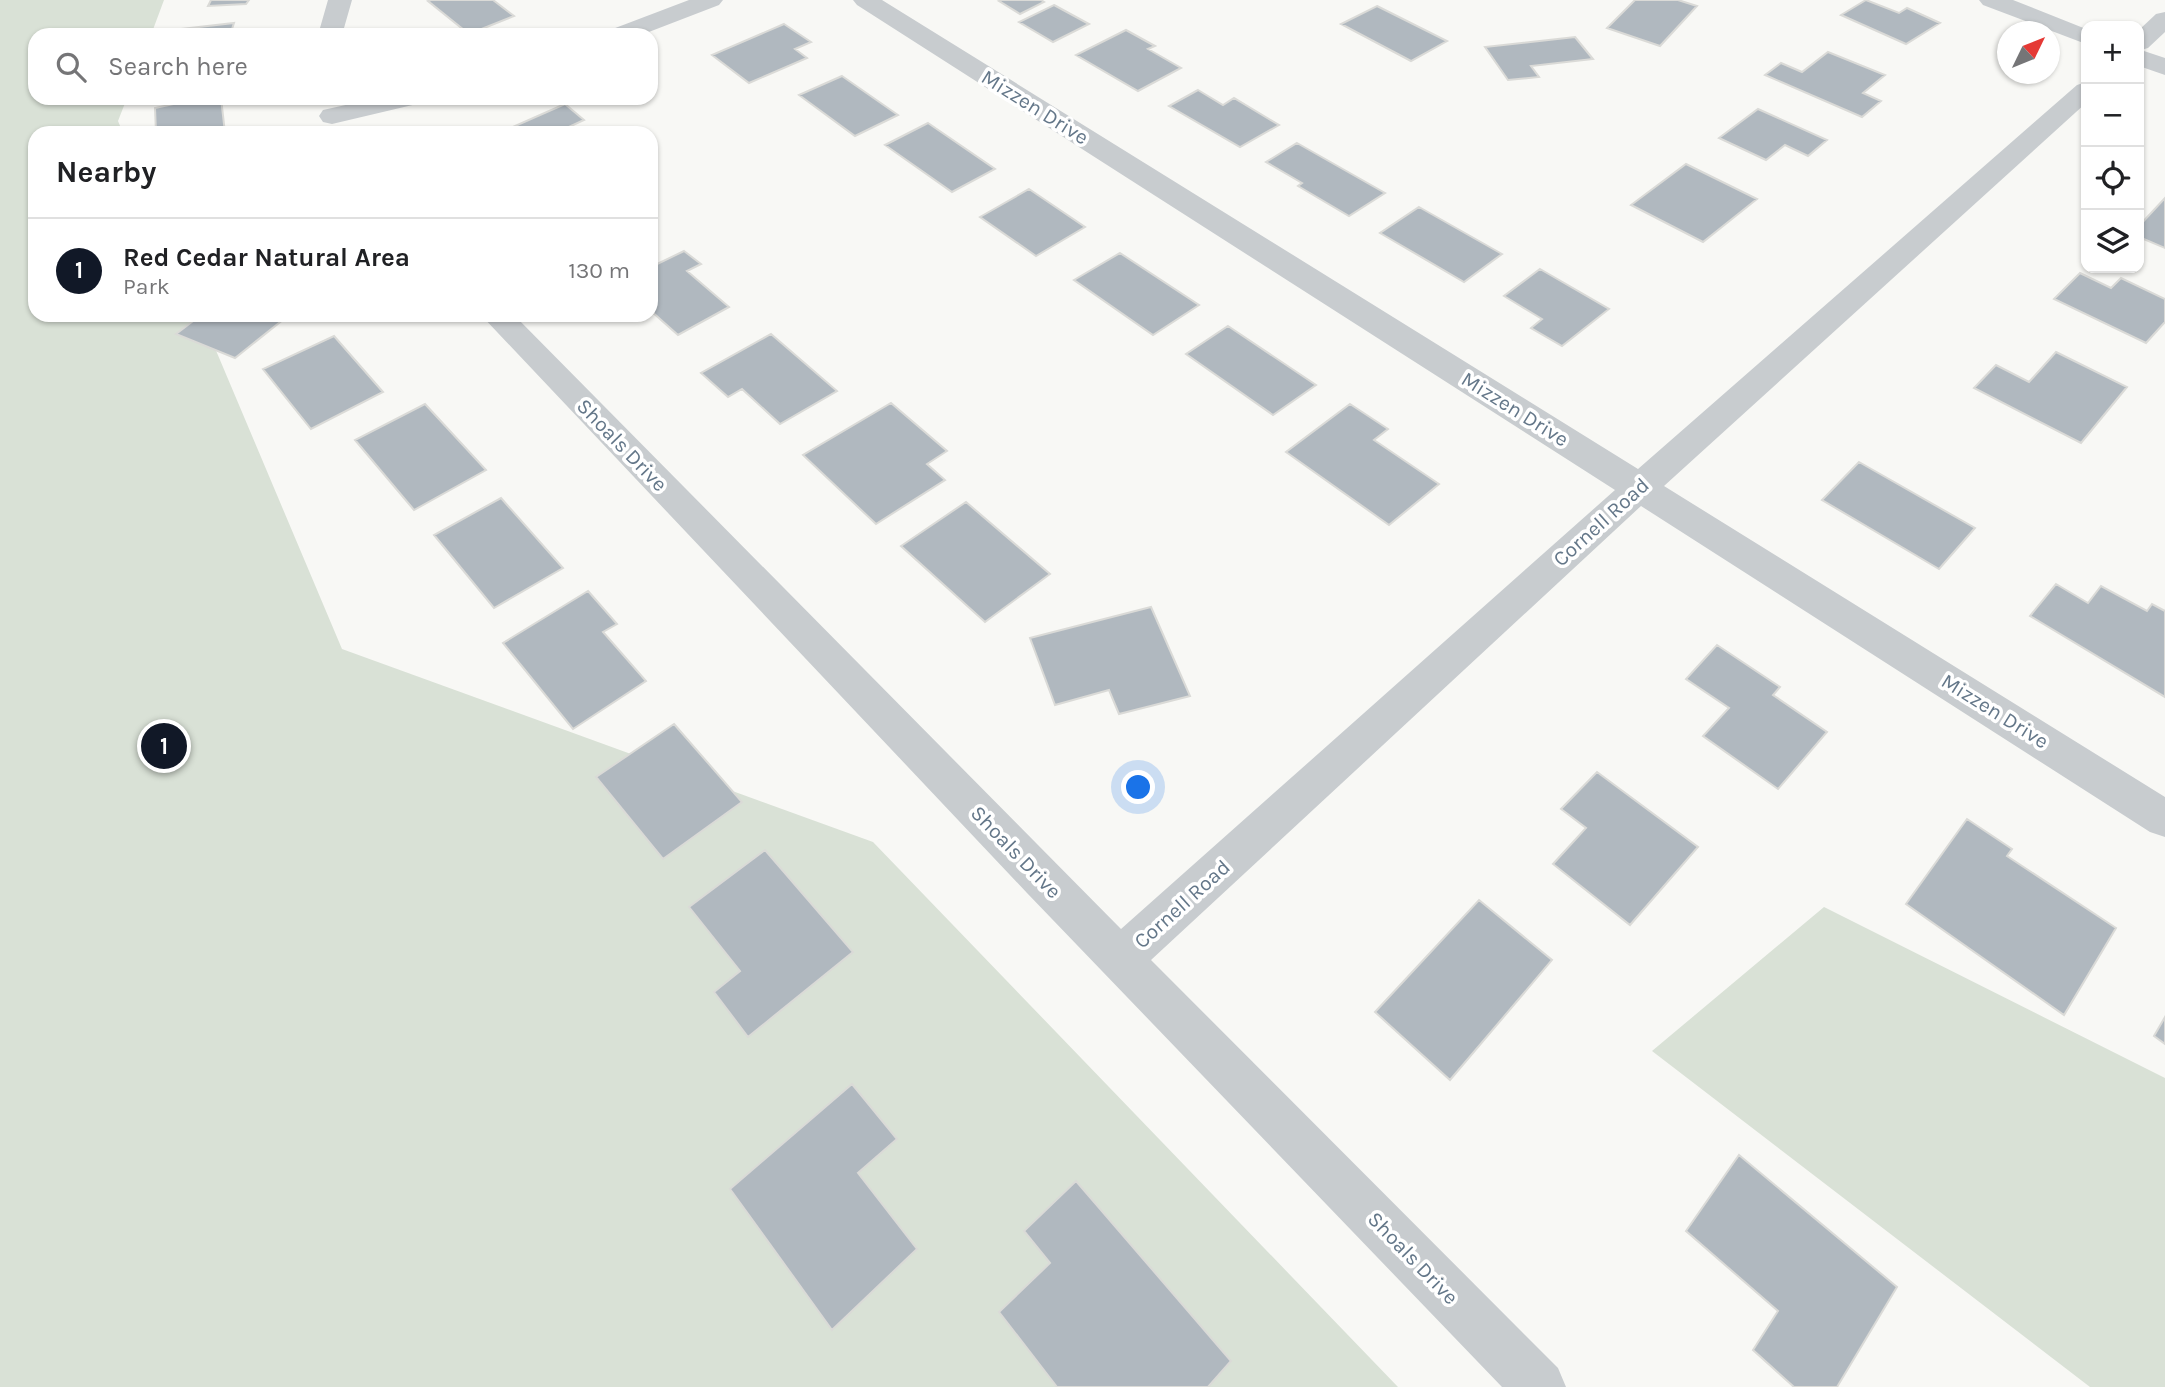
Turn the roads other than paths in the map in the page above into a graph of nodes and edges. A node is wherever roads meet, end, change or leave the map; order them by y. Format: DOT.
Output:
graph roads {
  1 [pos="340,0"];
  2 [pos="711,0"];
  3 [pos="865,0"];
  4 [pos="1992,0"];
  5 [pos="2165,19"];
  6 [pos="332,28"];
  7 [pos="637,28"];
  8 [pos="2081,35"];
  9 [pos="2144,38"];
  10 [pos="2144,59"];
  11 [pos="2165,67"];
  12 [pos="2081,94"];
  13 [pos="381,105"];
  14 [pos="333,116"];
  15 [pos="503,322"];
  16 [pos="1640,487"];
  17 [pos="2165,819"];
  18 [pos="1120,959"];
  19 [pos="1539,1387"];
  1 -- 6 [label="street"];
  2 -- 7 [label="street"];
  3 -- 16 [label="street, Mizzen Drive"];
  4 -- 8 [label="street"];
  5 -- 9 [label="street"];
  10 -- 11 [label="street"];
  12 -- 16 [label="street, Cornell Road"];
  13 -- 14 [label="street"];
  15 -- 18 [label="street, Shoals Drive"];
  16 -- 17 [label="street, Mizzen Drive"];
  16 -- 18 [label="street, Cornell Road"];
  18 -- 19 [label="street, Shoals Drive"];
}
